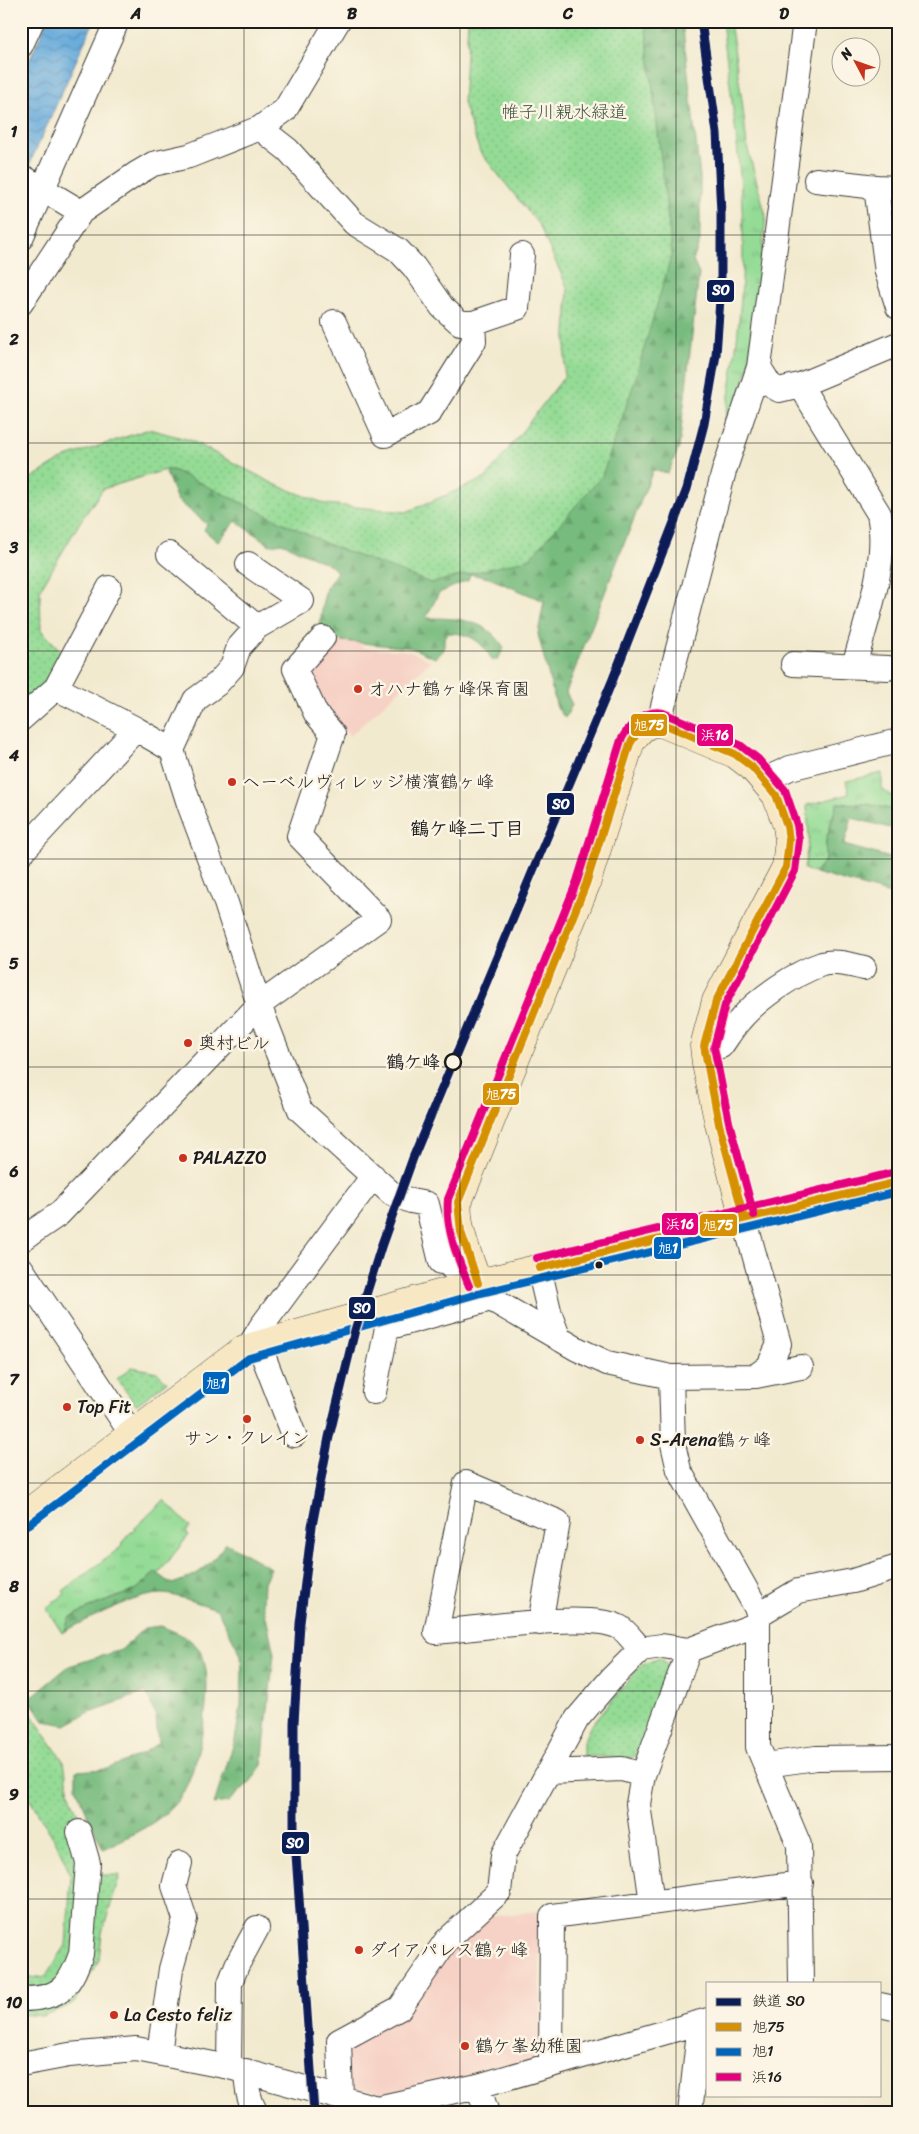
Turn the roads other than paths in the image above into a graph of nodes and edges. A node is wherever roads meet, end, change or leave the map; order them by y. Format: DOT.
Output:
graph roads {
  1 [pos="32,21"];
  2 [pos="117,21"];
  3 [pos="338,21"];
  4 [pos="805,21"];
  5 [pos="21,45"];
  6 [pos="260,128"];
  7 [pos="798,179"];
  8 [pos="34,184"];
  9 [pos="887,188"];
  10 [pos="82,212"];
  11 [pos="21,238"];
  12 [pos="522,255"];
  13 [pos="21,304"];
  14 [pos="898,307"];
  15 [pos="334,322"];
  16 [pos="473,323"];
  17 [pos="898,344"];
  18 [pos="759,367"];
  19 [pos="800,385"];
  20 [pos="169,554"];
  21 [pos="248,564"];
  22 [pos="109,588"];
  23 [pos="257,627"];
  24 [pos="323,638"];
  25 [pos="793,664"];
  26 [pos="854,666"];
  27 [pos="888,668"];
  28 [pos="56,688"];
  29 [pos="21,719"];
  30 [pos="659,722"];
  31 [pos="136,729"];
  32 [pos="898,742"];
  33 [pos="172,750"];
  34 [pos="764,780"];
  35 [pos="21,853"];
  36 [pos="864,968"];
  37 [pos="259,1005"];
  38 [pos="704,1046"];
  39 [pos="373,1176"];
  40 [pos="898,1182"];
  41 [pos="744,1218"];
  42 [pos="21,1240"];
  43 [pos="21,1268"];
  44 [pos="452,1268"];
  45 [pos="539,1268"];
  46 [pos="485,1291"];
  47 [pos="559,1339"];
  48 [pos="254,1346"];
  49 [pos="801,1367"];
  50 [pos="756,1376"];
  51 [pos="671,1377"];
  52 [pos="374,1392"];
  53 [pos="131,1433"];
  54 [pos="294,1435"];
  55 [pos="21,1518"];
  56 [pos="898,1567"];
  57 [pos="758,1620"];
  58 [pos="540,1623"];
  59 [pos="641,1649"];
  60 [pos="689,1650"];
  61 [pos="898,1757"];
  62 [pos="766,1765"];
  63 [pos="548,1772"];
  64 [pos="643,1775"];
  65 [pos="79,1832"];
  66 [pos="180,1863"];
  67 [pos="801,1883"];
  68 [pos="652,1902"];
  69 [pos="257,1928"];
  70 [pos="801,1982"];
  71 [pos="21,2000"];
  72 [pos="882,2005"];
  73 [pos="898,2009"];
  74 [pos="704,2021"];
  75 [pos="159,2054"];
  76 [pos="21,2064"];
  77 [pos="551,2064"];
  78 [pos="238,2069"];
  79 [pos="478,2086"];
  80 [pos="341,2097"];
  81 [pos="378,2110"];
  82 [pos="256,2113"];
  83 [pos="487,2113"];
  84 [pos="690,2113"];
  1 -- 5 [label="street"];
  2 -- 8 [label="street"];
  3 -- 6 [label="street"];
  4 -- 7 [label="street"];
  6 -- 10 [label="street"];
  6 -- 16 [label="street"];
  7 -- 9 [label="street"];
  7 -- 18 [label="street"];
  8 -- 10 [label="street"];
  8 -- 11 [label="street"];
  9 -- 14 [label="street"];
  10 -- 13 [label="street"];
  12 -- 16 [label="street"];
  15 -- 16 [label="street"];
  17 -- 19 [label="street"];
  18 -- 19 [label="street"];
  18 -- 30 [label="street"];
  19 -- 26 [label="street"];
  20 -- 23 [label="street"];
  21 -- 23 [label="street"];
  22 -- 28 [label="street"];
  23 -- 33 [label="street"];
  24 -- 37 [label="street"];
  25 -- 26 [label="street"];
  26 -- 27 [label="street"];
  28 -- 29 [label="street"];
  28 -- 31 [label="street"];
  30 -- 34 [label="street"];
  30 -- 46 [label="street"];
  31 -- 33 [label="street"];
  31 -- 35 [label="street"];
  32 -- 34 [label="street"];
  33 -- 37 [label="street"];
  34 -- 38 [label="street"];
  36 -- 38 [label="street"];
  37 -- 39 [label="street"];
  37 -- 42 [label="street"];
  38 -- 41 [label="street"];
  39 -- 44 [label="street"];
  39 -- 48 [label="street"];
  40 -- 41 [label="street"];
  41 -- 45 [label="street"];
  41 -- 50 [label="street"];
  43 -- 53 [label="street"];
  45 -- 46 [label="street"];
  45 -- 47 [label="street"];
  46 -- 47 [label="street"];
  46 -- 48 [label="street"];
  46 -- 52 [label="street"];
  47 -- 51 [label="street"];
  48 -- 53 [label="street"];
  48 -- 54 [label="street"];
  49 -- 50 [label="street"];
  50 -- 51 [label="street"];
  51 -- 57 [label="street"];
  53 -- 55 [label="street"];
  56 -- 57 [label="street"];
  57 -- 60 [label="street"];
  57 -- 62 [label="street"];
  58 -- 58 [label="street"];
  58 -- 59 [label="street"];
  59 -- 60 [label="street"];
  59 -- 63 [label="street"];
  60 -- 64 [label="street"];
  61 -- 62 [label="street"];
  62 -- 67 [label="street"];
  63 -- 64 [label="street"];
  63 -- 80 [label="street"];
  64 -- 68 [label="street"];
  65 -- 71 [label="street"];
  66 -- 75 [label="street"];
  67 -- 68 [label="street"];
  67 -- 70 [label="street"];
  68 -- 77 [label="street"];
  69 -- 78 [label="street"];
  72 -- 73 [label="street"];
  74 -- 77 [label="street"];
  74 -- 84 [label="street"];
  75 -- 76 [label="street"];
  75 -- 78 [label="street"];
  77 -- 79 [label="street"];
  78 -- 80 [label="street"];
  78 -- 82 [label="street"];
  79 -- 81 [label="street"];
  79 -- 83 [label="street"];
  80 -- 81 [label="street"];
}
